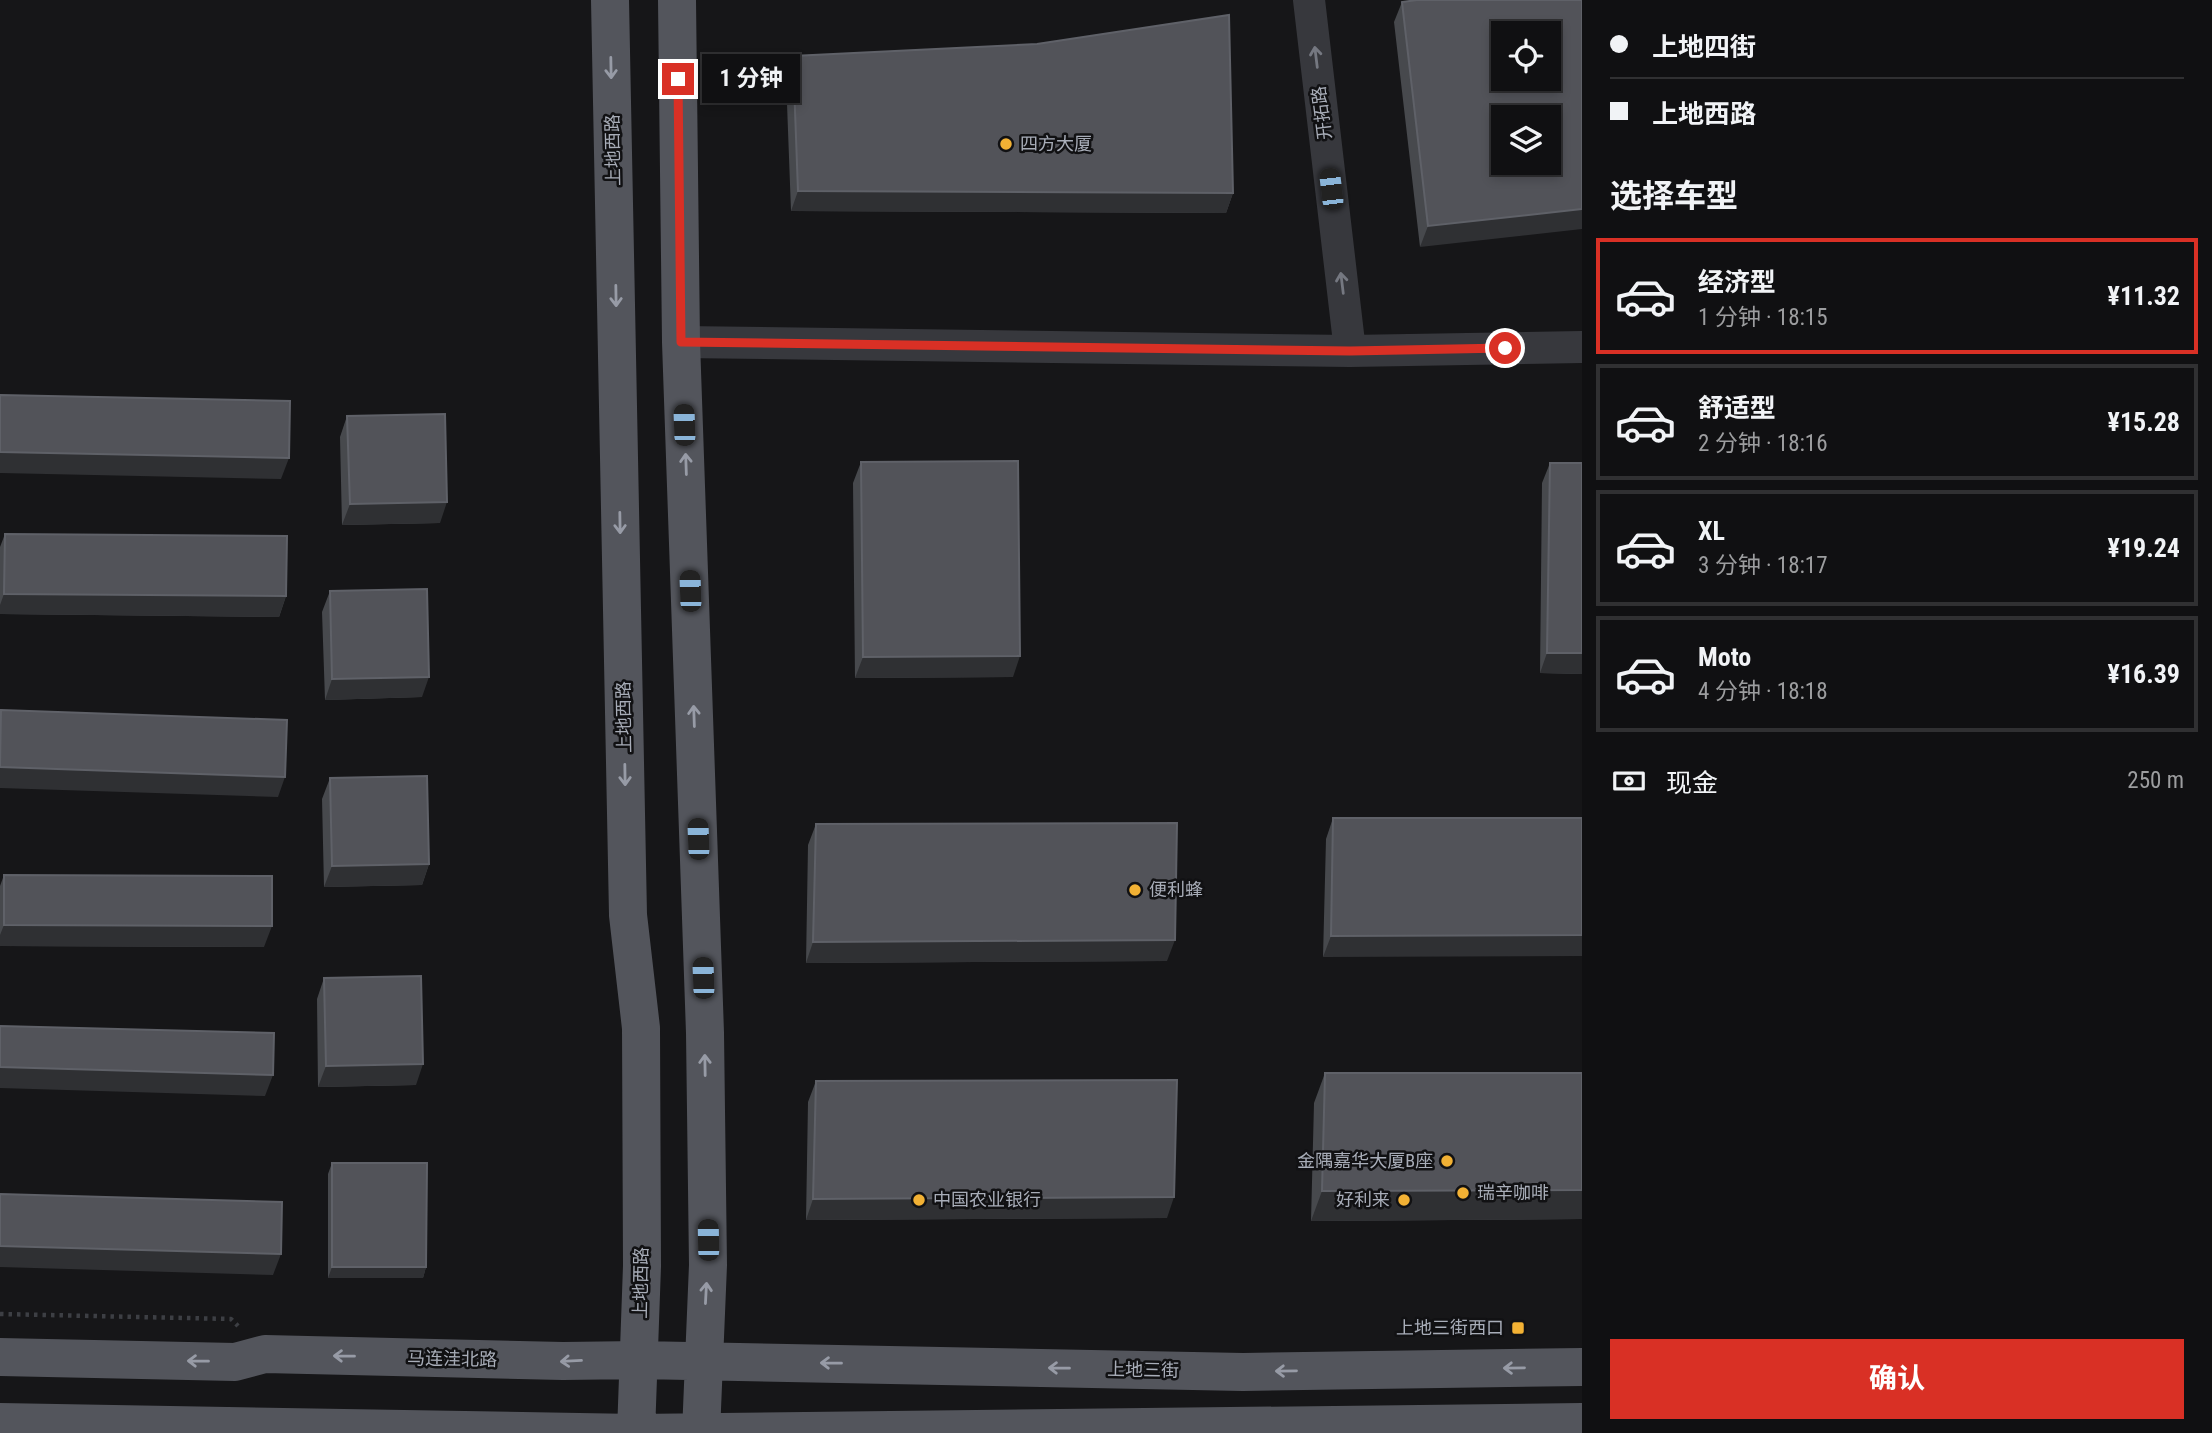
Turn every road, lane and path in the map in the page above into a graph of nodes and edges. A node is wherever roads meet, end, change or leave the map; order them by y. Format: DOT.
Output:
graph roads {
  1 [pos="610,0"];
  2 [pos="677,0"];
  3 [pos="1309,0"];
  4 [pos="681,342"];
  5 [pos="1582,347"];
  6 [pos="1350,351"];
  7 [pos="0,1314"];
  8 [pos="265,1354"];
  9 [pos="0,1357"];
  10 [pos="639,1360"];
  11 [pos="703,1361"];
  12 [pos="1582,1367"];
  13 [pos="0,1422"];
  14 [pos="1582,1422"];
  15 [pos="701,1432"];
  16 [pos="636,1433"];
  1 -- 10 [label="main road, 上地西路, one-way"];
  2 -- 4 [label="main road"];
  6 -- 3 [label="street, 开拓路, one-way"];
  4 -- 6 [label="street"];
  11 -- 4 [label="main road, one-way"];
  5 -- 6 [label="street"];
  7 -- 8 [label="path"];
  8 -- 9 [label="main road, 马连洼北路, one-way"];
  10 -- 8 [label="main road, 马连洼北路, one-way"];
  10 -- 11 [label="main road, 马连洼北路"];
  10 -- 16 [label="main road, 上地西路"];
  12 -- 11 [label="main road, 上地三街, one-way"];
  11 -- 15 [label="main road"];
  13 -- 16 [label="main road"];
  14 -- 15 [label="main road"];
  15 -- 16 [label="main road"];
}
